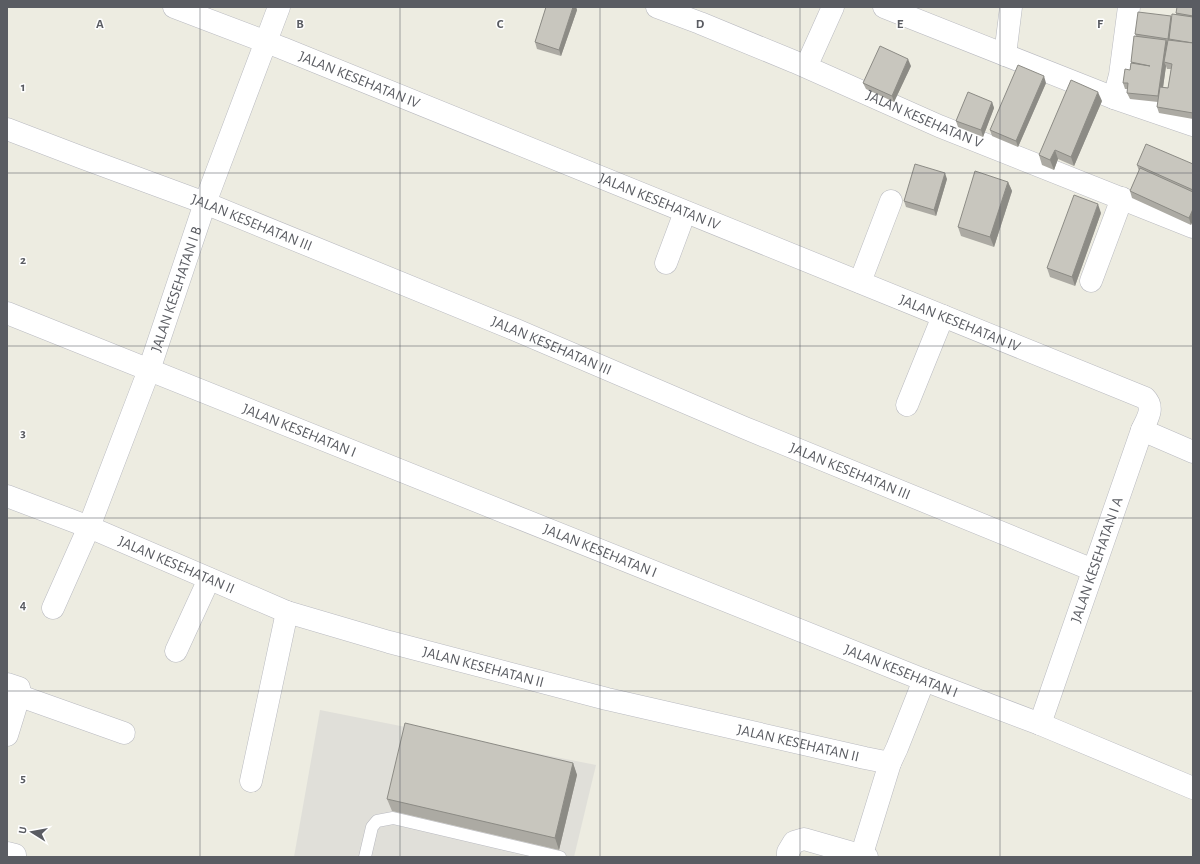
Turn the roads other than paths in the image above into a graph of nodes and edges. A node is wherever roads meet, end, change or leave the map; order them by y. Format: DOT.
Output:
graph roads {
  1 [pos="174,7"];
  2 [pos="279,7"];
  3 [pos="657,7"];
  4 [pos="833,7"];
  5 [pos="884,7"];
  6 [pos="1011,7"];
  7 [pos="1129,7"];
  8 [pos="702,15"];
  9 [pos="266,42"];
  10 [pos="1005,55"];
  11 [pos="811,56"];
  12 [pos="1114,98"];
  13 [pos="1193,126"];
  14 [pos="7,129"];
  15 [pos="1122,198"];
  16 [pos="891,201"];
  17 [pos="205,203"];
  18 [pos="685,212"];
  19 [pos="1193,227"];
  20 [pos="666,263"];
  21 [pos="1091,281"];
  22 [pos="860,282"];
  23 [pos="7,313"];
  24 [pos="942,316"];
  25 [pos="149,370"];
  26 [pos="1145,398"];
  27 [pos="907,405"];
  28 [pos="1142,430"];
  29 [pos="1193,452"];
  30 [pos="7,496"];
  31 [pos="89,527"];
  32 [pos="1093,570"];
  33 [pos="209,578"];
  34 [pos="54,608"];
  35 [pos="287,612"];
  36 [pos="176,651"];
  37 [pos="924,680"];
  38 [pos="13,690"];
  39 [pos="1040,724"];
  40 [pos="124,732"];
  41 [pos="7,735"];
  42 [pos="890,763"];
  43 [pos="252,781"];
  44 [pos="1193,788"];
  45 [pos="863,856"];
  46 [pos="365,857"];
  47 [pos="560,857"];
  48 [pos="788,857"];
  1 -- 9 [label="street, JALAN KESEHATAN IV"];
  2 -- 9 [label="street, JALAN KESEHATAN I B"];
  3 -- 8 [label="street, JALAN KESEHATAN V"];
  4 -- 11 [label="street"];
  5 -- 10 [label="street"];
  6 -- 10 [label="street"];
  7 -- 12 [label="street"];
  8 -- 15 [label="street, JALAN KESEHATAN V"];
  9 -- 17 [label="street, JALAN KESEHATAN I B"];
  9 -- 18 [label="street, JALAN KESEHATAN IV"];
  10 -- 12 [label="street"];
  12 -- 13 [label="street"];
  14 -- 17 [label="street, JALAN KESEHATAN III"];
  15 -- 19 [label="street, JALAN KESEHATAN V"];
  15 -- 21 [label="street"];
  16 -- 22 [label="street"];
  17 -- 25 [label="street, JALAN KESEHATAN I B"];
  17 -- 32 [label="street, JALAN KESEHATAN III"];
  18 -- 20 [label="street"];
  18 -- 22 [label="street, JALAN KESEHATAN IV"];
  22 -- 24 [label="street, JALAN KESEHATAN IV"];
  23 -- 25 [label="street, JALAN KESEHATAN I"];
  24 -- 26 [label="street, JALAN KESEHATAN IV"];
  24 -- 27 [label="street"];
  25 -- 31 [label="street, JALAN KESEHATAN I B"];
  25 -- 37 [label="street, JALAN KESEHATAN I"];
  26 -- 28 [label="street, JALAN KESEHATAN I A"];
  28 -- 29 [label="street"];
  28 -- 32 [label="street, JALAN KESEHATAN I A"];
  30 -- 31 [label="street, JALAN KESEHATAN II"];
  31 -- 33 [label="street, JALAN KESEHATAN II"];
  31 -- 34 [label="street, JALAN KESEHATAN I B"];
  32 -- 39 [label="street, JALAN KESEHATAN I A"];
  33 -- 35 [label="street, JALAN KESEHATAN II"];
  33 -- 36 [label="street"];
  35 -- 42 [label="street, JALAN KESEHATAN II"];
  35 -- 43 [label="street"];
  37 -- 39 [label="street, JALAN KESEHATAN I"];
  37 -- 42 [label="street"];
  38 -- 40 [label="street"];
  38 -- 41 [label="street"];
  39 -- 44 [label="street, JALAN KESEHATAN I"];
  42 -- 45 [label="street"];
  45 -- 48 [label="street"];
  46 -- 47 [label="lane"];
}
